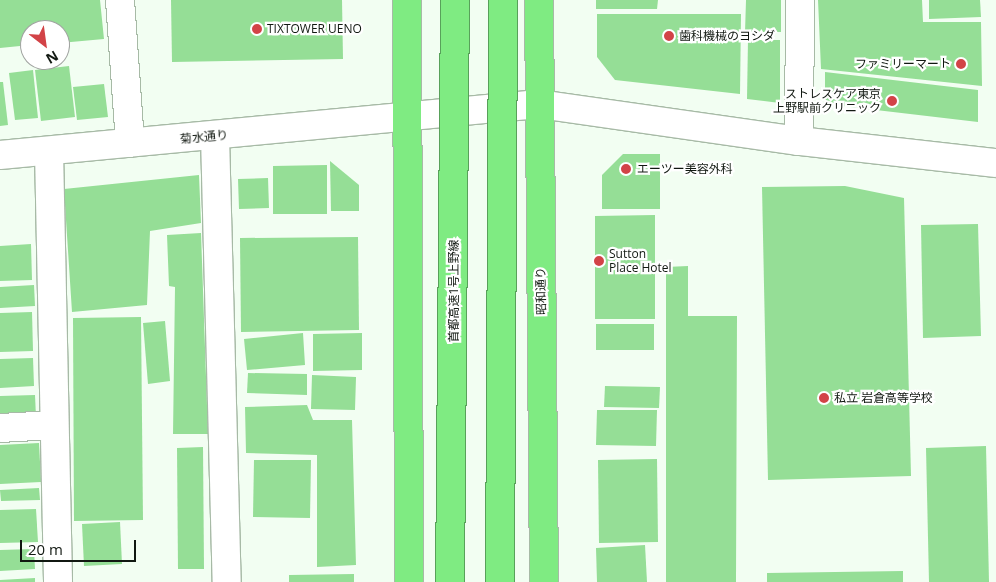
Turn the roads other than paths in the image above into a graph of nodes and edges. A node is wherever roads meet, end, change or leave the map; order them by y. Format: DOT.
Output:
graph roads {
  1 [pos="120,0"];
  2 [pos="407,0"];
  3 [pos="455,0"];
  4 [pos="503,0"];
  5 [pos="539,0"];
  6 [pos="800,0"];
  7 [pos="539,104"];
  8 [pos="407,118"];
  9 [pos="215,136"];
  10 [pos="799,141"];
  11 [pos="130,143"];
  12 [pos="49,151"];
  13 [pos="0,155"];
  14 [pos="996,163"];
  15 [pos="53,425"];
  16 [pos="0,428"];
  17 [pos="58,582"];
  18 [pos="227,582"];
  19 [pos="409,582"];
  20 [pos="450,582"];
  21 [pos="500,582"];
  22 [pos="544,582"];
  1 -- 11 [label="street"];
  2 -- 8 [label="highway"];
  3 -- 20 [label="highway, 首都高速1号上野線, bridge"];
  4 -- 21 [label="highway, bridge"];
  5 -- 7 [label="highway, 昭和通り"];
  6 -- 10 [label="street"];
  7 -- 8 [label="street, 菊水通り"];
  7 -- 10 [label="street, 菊水通り"];
  7 -- 22 [label="highway, 昭和通り"];
  8 -- 9 [label="street, 菊水通り"];
  8 -- 19 [label="highway"];
  9 -- 11 [label="street, 菊水通り"];
  9 -- 18 [label="street"];
  10 -- 14 [label="street, 菊水通り"];
  11 -- 12 [label="street, 菊水通り"];
  12 -- 13 [label="street, 菊水通り"];
  12 -- 15 [label="street"];
  15 -- 16 [label="street"];
  15 -- 17 [label="street"];
}
